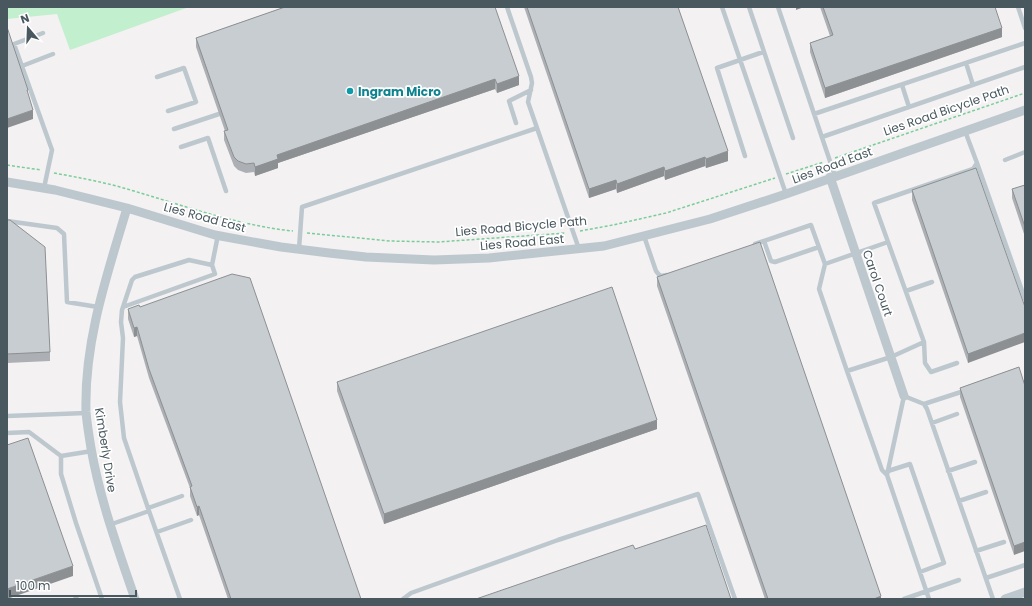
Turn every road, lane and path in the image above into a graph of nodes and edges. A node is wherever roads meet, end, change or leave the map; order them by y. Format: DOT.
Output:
graph roads {
  1 [pos="507,7"];
  2 [pos="722,7"];
  3 [pos="749,7"];
  4 [pos="778,7"];
  5 [pos="1018,7"];
  6 [pos="1025,25"];
  7 [pos="43,33"];
  8 [pos="1025,43"];
  9 [pos="763,52"];
  10 [pos="53,54"];
  11 [pos="740,59"];
  12 [pos="966,63"];
  13 [pos="22,66"];
  14 [pos="1025,67"];
  15 [pos="157,77"];
  16 [pos="902,85"];
  17 [pos="973,85"];
  18 [pos="531,90"];
  19 [pos="1025,93"];
  20 [pos="909,107"];
  21 [pos="1025,110"];
  22 [pos="168,111"];
  23 [pos="219,114"];
  24 [pos="814,114"];
  25 [pos="516,123"];
  26 [pos="174,128"];
  27 [pos="537,128"];
  28 [pos="965,131"];
  29 [pos="822,137"];
  30 [pos="793,138"];
  31 [pos="181,147"];
  32 [pos="1025,152"];
  33 [pos="745,156"];
  34 [pos="830,160"];
  35 [pos="1005,160"];
  36 [pos="977,163"];
  37 [pos="7,165"];
  38 [pos="48,171"];
  39 [pos="780,176"];
  40 [pos="832,177"];
  41 [pos="7,182"];
  42 [pos="44,188"];
  43 [pos="226,191"];
  44 [pos="786,194"];
  45 [pos="127,208"];
  46 [pos="7,221"];
  47 [pos="300,232"];
  48 [pos="573,232"];
  49 [pos="218,235"];
  50 [pos="644,236"];
  51 [pos="764,241"];
  52 [pos="888,242"];
  53 [pos="750,246"];
  54 [pos="819,247"];
  55 [pos="299,249"];
  56 [pos="579,249"];
  57 [pos="856,253"];
  58 [pos="212,264"];
  59 [pos="825,264"];
  60 [pos="672,273"];
  61 [pos="932,282"];
  62 [pos="906,291"];
  63 [pos="1025,299"];
  64 [pos="98,307"];
  65 [pos="123,307"];
  66 [pos="924,342"];
  67 [pos="891,357"];
  68 [pos="957,363"];
  69 [pos="847,371"];
  70 [pos="968,389"];
  71 [pos="904,396"];
  72 [pos="924,404"];
  73 [pos="86,412"];
  74 [pos="957,414"];
  75 [pos="7,416"];
  76 [pos="932,423"];
  77 [pos="8,434"];
  78 [pos="92,451"];
  79 [pos="60,456"];
  80 [pos="975,462"];
  81 [pos="948,471"];
  82 [pos="888,473"];
  83 [pos="986,492"];
  84 [pos="182,496"];
  85 [pos="959,501"];
  86 [pos="149,509"];
  87 [pos="191,520"];
  88 [pos="109,525"];
  89 [pos="157,532"];
  90 [pos="1004,542"];
  91 [pos="976,551"];
  92 [pos="1025,565"];
  93 [pos="920,572"];
  94 [pos="986,578"];
  95 [pos="959,580"];
  96 [pos="927,591"];
  97 [pos="1025,592"];
  98 [pos="102,599"];
  99 [pos="135,599"];
  100 [pos="180,599"];
  101 [pos="403,599"];
  102 [pos="735,599"];
  103 [pos="904,599"];
  104 [pos="929,599"];
  105 [pos="993,599"];
  106 [pos="1005,599"];
  1 -- 18 [label="lane"];
  2 -- 11 [label="lane"];
  3 -- 9 [label="lane"];
  4 -- 24 [label="lane"];
  5 -- 6 [label="lane"];
  7 -- 13 [label="lane"];
  8 -- 12 [label="lane"];
  9 -- 11 [label="lane"];
  9 -- 30 [label="lane"];
  10 -- 13 [label="lane"];
  11 -- 33 [label="lane"];
  11 -- 39 [label="lane"];
  12 -- 16 [label="lane"];
  12 -- 17 [label="lane"];
  13 -- 38 [label="lane"];
  14 -- 17 [label="lane"];
  15 -- 22 [label="lane"];
  16 -- 20 [label="lane"];
  16 -- 24 [label="lane"];
  17 -- 20 [label="lane"];
  18 -- 25 [label="lane"];
  18 -- 27 [label="lane"];
  19 -- 34 [label="path, Lies Road Bicycle Path"];
  20 -- 29 [label="lane"];
  21 -- 28 [label="street, Lies Road East"];
  23 -- 26 [label="lane"];
  24 -- 29 [label="lane"];
  27 -- 47 [label="lane"];
  27 -- 48 [label="lane"];
  28 -- 36 [label="lane"];
  28 -- 40 [label="street, Lies Road East"];
  29 -- 34 [label="lane"];
  31 -- 43 [label="lane"];
  32 -- 35 [label="lane"];
  34 -- 39 [label="path, Lies Road Bicycle Path"];
  34 -- 40 [label="lane"];
  36 -- 52 [label="lane"];
  36 -- 63 [label="lane"];
  37 -- 38 [label="path, Lies Road Bicycle Path"];
  38 -- 42 [label="lane"];
  38 -- 47 [label="path, Lies Road Bicycle Path"];
  39 -- 44 [label="lane"];
  39 -- 48 [label="path, Lies Road Bicycle Path"];
  40 -- 44 [label="street, Lies Road East"];
  40 -- 57 [label="street, Carol Court"];
  41 -- 42 [label="street, Lies Road East"];
  42 -- 45 [label="street, Lies Road East"];
  44 -- 50 [label="street, Lies Road East"];
  45 -- 49 [label="street, Lies Road East"];
  45 -- 64 [label="street, Kimberly Drive"];
  46 -- 64 [label="lane"];
  47 -- 48 [label="path, Lies Road Bicycle Path"];
  47 -- 55 [label="lane"];
  48 -- 56 [label="lane"];
  49 -- 55 [label="street, Lies Road East"];
  49 -- 58 [label="lane"];
  50 -- 56 [label="street, Lies Road East"];
  50 -- 60 [label="lane"];
  51 -- 53 [label="lane"];
  51 -- 54 [label="lane"];
  51 -- 54 [label="lane"];
  52 -- 57 [label="lane"];
  52 -- 62 [label="lane"];
  54 -- 59 [label="lane"];
  55 -- 56 [label="street, Lies Road East"];
  57 -- 59 [label="lane"];
  57 -- 67 [label="street, Carol Court"];
  58 -- 65 [label="lane"];
  58 -- 65 [label="lane"];
  59 -- 69 [label="lane"];
  61 -- 62 [label="lane"];
  62 -- 66 [label="lane"];
  64 -- 73 [label="street, Kimberly Drive"];
  65 -- 86 [label="lane"];
  66 -- 67 [label="lane"];
  66 -- 68 [label="lane"];
  67 -- 69 [label="lane"];
  67 -- 71 [label="street, Carol Court"];
  69 -- 82 [label="lane"];
  70 -- 72 [label="lane"];
  71 -- 72 [label="lane"];
  71 -- 82 [label="lane"];
  72 -- 76 [label="lane"];
  73 -- 75 [label="lane"];
  73 -- 78 [label="street, Kimberly Drive"];
  74 -- 76 [label="lane"];
  76 -- 81 [label="lane"];
  77 -- 79 [label="lane"];
  78 -- 79 [label="lane"];
  78 -- 88 [label="street, Kimberly Drive"];
  79 -- 98 [label="lane"];
  80 -- 81 [label="lane"];
  81 -- 85 [label="lane"];
  82 -- 93 [label="lane"];
  82 -- 93 [label="lane"];
  83 -- 85 [label="lane"];
  84 -- 86 [label="lane"];
  85 -- 91 [label="lane"];
  86 -- 88 [label="lane"];
  86 -- 89 [label="lane"];
  87 -- 89 [label="lane"];
  88 -- 99 [label="street, Kimberly Drive"];
  89 -- 100 [label="lane"];
  90 -- 91 [label="lane"];
  91 -- 94 [label="lane"];
  92 -- 94 [label="lane"];
  93 -- 96 [label="lane"];
  94 -- 105 [label="lane"];
  95 -- 96 [label="lane"];
  96 -- 103 [label="lane"];
  96 -- 104 [label="lane"];
  97 -- 106 [label="street"];
  101 -- 102 [label="lane"];
}
